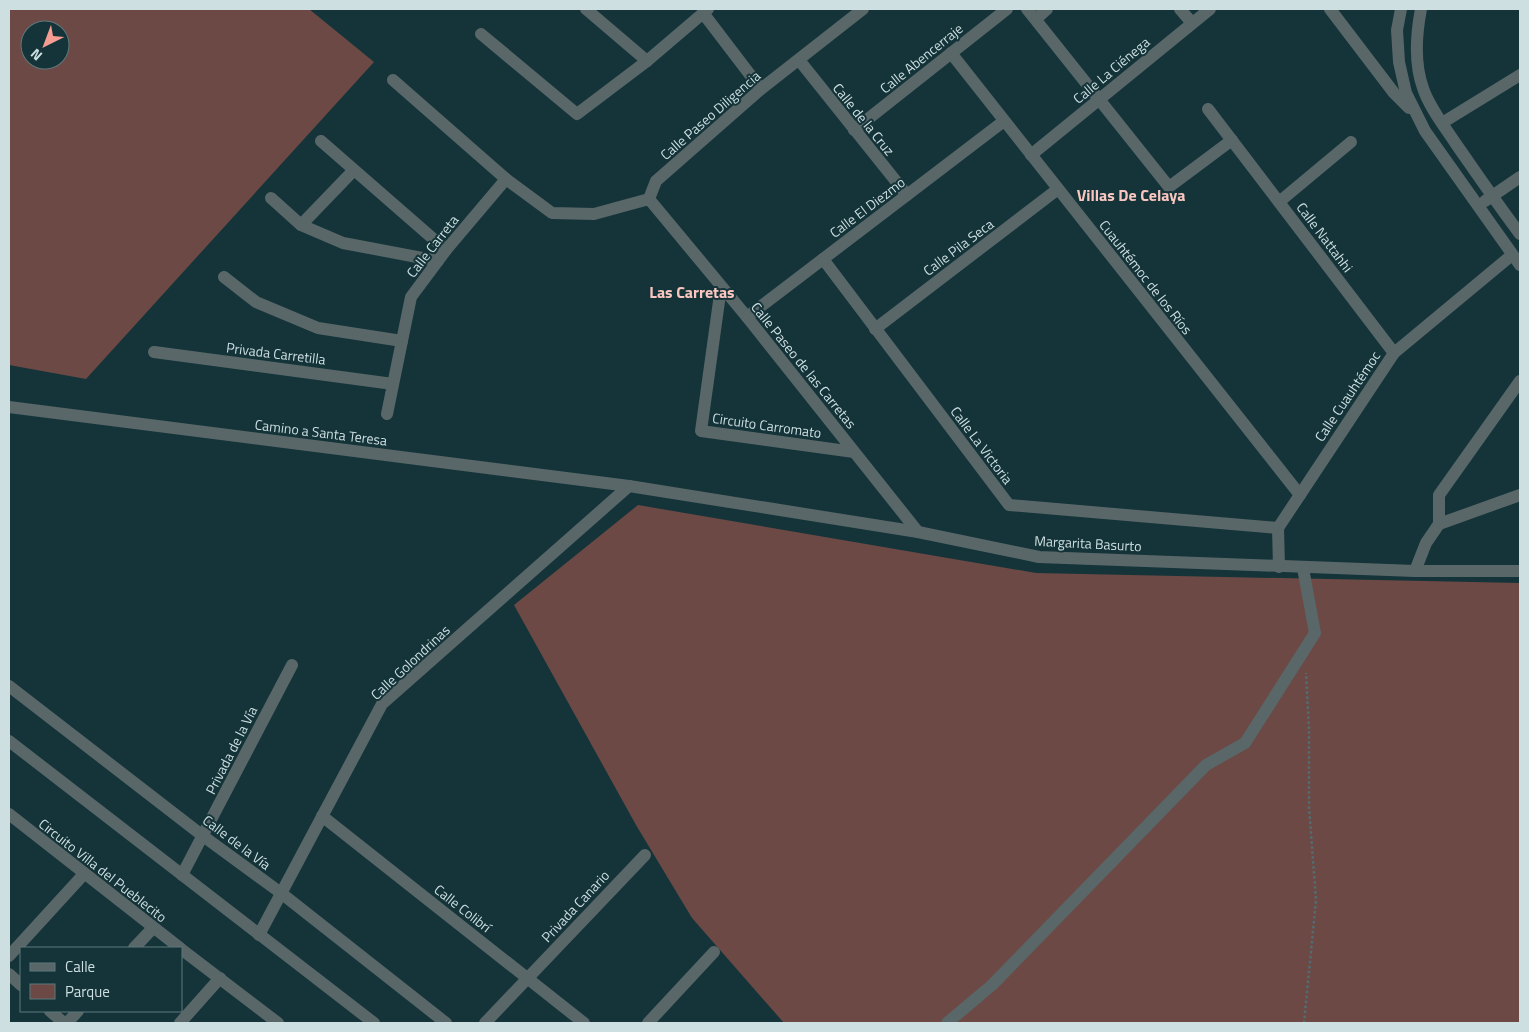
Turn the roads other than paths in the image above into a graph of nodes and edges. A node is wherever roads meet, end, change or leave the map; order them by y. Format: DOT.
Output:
graph roads {
  1 [pos="586,9"];
  2 [pos="863,9"];
  3 [pos="1007,9"];
  4 [pos="1046,9"];
  5 [pos="1180,9"];
  6 [pos="1210,9"];
  7 [pos="1330,9"];
  8 [pos="1401,9"];
  9 [pos="1421,9"];
  10 [pos="706,11"];
  11 [pos="1032,14"];
  12 [pos="1192,23"];
  13 [pos="481,34"];
  14 [pos="951,53"];
  15 [pos="799,60"];
  16 [pos="647,61"];
  17 [pos="1520,76"];
  18 [pos="393,80"];
  19 [pos="761,89"];
  20 [pos="1098,100"];
  21 [pos="1208,109"];
  22 [pos="1416,115"];
  23 [pos="1004,121"];
  24 [pos="1442,123"];
  25 [pos="854,130"];
  26 [pos="1232,140"];
  27 [pos="321,141"];
  28 [pos="1351,142"];
  29 [pos="1031,155"];
  30 [pos="354,170"];
  31 [pos="1520,177"];
  32 [pos="506,179"];
  33 [pos="1058,189"];
  34 [pos="907,196"];
  35 [pos="1492,196"];
  36 [pos="271,198"];
  37 [pos="650,199"];
  38 [pos="1279,202"];
  39 [pos="1477,206"];
  40 [pos="302,225"];
  41 [pos="1520,234"];
  42 [pos="446,250"];
  43 [pos="823,259"];
  44 [pos="1516,260"];
  45 [pos="438,261"];
  46 [pos="224,277"];
  47 [pos="721,287"];
  48 [pos="747,318"];
  49 [pos="876,328"];
  50 [pos="402,341"];
  51 [pos="154,352"];
  52 [pos="1394,352"];
  53 [pos="1520,381"];
  54 [pos="393,384"];
  55 [pos="9,407"];
  56 [pos="387,414"];
  57 [pos="854,452"];
  58 [pos="629,486"];
  59 [pos="1520,494"];
  60 [pos="1300,495"];
  61 [pos="1439,524"];
  62 [pos="1278,528"];
  63 [pos="918,532"];
  64 [pos="1279,566"];
  65 [pos="1303,568"];
  66 [pos="1415,571"];
  67 [pos="1520,571"];
  68 [pos="292,665"];
  69 [pos="9,686"];
  70 [pos="9,741"];
  71 [pos="322,816"];
  72 [pos="10,819"];
  73 [pos="203,836"];
  74 [pos="645,855"];
  75 [pos="84,874"];
  76 [pos="182,875"];
  77 [pos="281,893"];
  78 [pos="153,928"];
  79 [pos="259,935"];
  80 [pos="135,947"];
  81 [pos="178,947"];
  82 [pos="182,950"];
  83 [pos="714,952"];
  84 [pos="9,956"];
  85 [pos="9,974"];
  86 [pos="220,978"];
  87 [pos="528,978"];
  88 [pos="20,984"];
  89 [pos="51,1012"];
  90 [pos="77,1012"];
  91 [pos="65,1023"];
  92 [pos="180,1023"];
  93 [pos="278,1023"];
  94 [pos="374,1023"];
  95 [pos="446,1023"];
  96 [pos="485,1023"];
  97 [pos="584,1023"];
  98 [pos="648,1023"];
  99 [pos="947,1023"];
  1 -- 16 [label="street"];
  2 -- 15 [label="street, Calle Paseo Diligencia"];
  3 -- 14 [label="street, Calle Abencerraje"];
  4 -- 11 [label="street"];
  5 -- 12 [label="street"];
  6 -- 12 [label="street, Calle La Ciénega"];
  7 -- 22 [label="street"];
  8 -- 22 [label="street"];
  9 -- 24 [label="street"];
  10 -- 16 [label="street"];
  10 -- 19 [label="street"];
  11 -- 20 [label="street"];
  12 -- 20 [label="street, Calle La Ciénega"];
  13 -- 16 [label="street"];
  14 -- 23 [label="street, Cuauhtémoc de los Ríos"];
  14 -- 25 [label="street, Calle Abencerraje"];
  15 -- 19 [label="street, Calle Paseo Diligencia"];
  15 -- 25 [label="street, Calle de la Cruz"];
  17 -- 24 [label="street"];
  18 -- 32 [label="street"];
  19 -- 37 [label="street, Calle Paseo Diligencia"];
  20 -- 26 [label="street"];
  20 -- 29 [label="street, Calle La Ciénega"];
  21 -- 26 [label="street, Calle Nattahhi"];
  22 -- 39 [label="street"];
  23 -- 29 [label="street, Cuauhtémoc de los Ríos"];
  23 -- 34 [label="street, Calle El Diezmo"];
  24 -- 35 [label="street"];
  25 -- 34 [label="street, Calle de la Cruz"];
  26 -- 38 [label="street, Calle Nattahhi"];
  27 -- 30 [label="street"];
  28 -- 38 [label="street"];
  29 -- 33 [label="street, Cuauhtémoc de los Ríos"];
  30 -- 40 [label="street"];
  30 -- 42 [label="street"];
  31 -- 35 [label="street"];
  32 -- 37 [label="street"];
  32 -- 42 [label="street, Calle Carreta"];
  33 -- 49 [label="street, Calle Pila Seca"];
  33 -- 60 [label="street, Cuauhtémoc de los Ríos"];
  34 -- 43 [label="street, Calle El Diezmo"];
  35 -- 39 [label="street"];
  35 -- 41 [label="street"];
  36 -- 40 [label="street"];
  37 -- 47 [label="street, Calle Paseo de las Carretas"];
  38 -- 52 [label="street, Calle Nattahhi"];
  39 -- 44 [label="street"];
  40 -- 45 [label="street"];
  42 -- 45 [label="street, Calle Carreta"];
  43 -- 48 [label="street, Calle El Diezmo"];
  43 -- 49 [label="street, Calle La Victoria"];
  44 -- 52 [label="street, Calle Cuauhtémoc"];
  45 -- 50 [label="street, Calle Carreta"];
  46 -- 50 [label="street"];
  47 -- 48 [label="street, Calle Paseo de las Carretas"];
  47 -- 57 [label="street, Circuito Carromato"];
  48 -- 57 [label="street, Calle Paseo de las Carretas"];
  49 -- 62 [label="street, Calle La Victoria"];
  50 -- 54 [label="street, Calle Carreta"];
  51 -- 54 [label="street, Privada Carretilla"];
  52 -- 60 [label="street, Calle Cuauhtémoc"];
  53 -- 61 [label="street"];
  54 -- 56 [label="street, Calle Carreta"];
  55 -- 58 [label="street, Camino a Santa Teresa"];
  57 -- 63 [label="street, Calle Paseo de las Carretas"];
  58 -- 63 [label="street, Margarita Basurto"];
  58 -- 71 [label="street, Calle Golondrinas"];
  59 -- 61 [label="street"];
  60 -- 62 [label="street, Calle Cuauhtémoc"];
  61 -- 66 [label="street"];
  62 -- 64 [label="street"];
  63 -- 64 [label="street, Margarita Basurto"];
  64 -- 65 [label="street, Margarita Basurto"];
  65 -- 66 [label="street, Margarita Basurto"];
  65 -- 99 [label="street"];
  66 -- 67 [label="street, Margarita Basurto"];
  68 -- 73 [label="street, Privada de la Vía"];
  69 -- 73 [label="street, Calle de la Vía"];
  70 -- 76 [label="street"];
  71 -- 77 [label="street, Calle Golondrinas"];
  71 -- 87 [label="street, Calle Colibrí"];
  72 -- 75 [label="street, Circuito Villa del Pueblecito"];
  73 -- 76 [label="street, Privada de la Vía"];
  73 -- 77 [label="street, Calle de la Vía"];
  74 -- 87 [label="street, Privada Canario"];
  75 -- 78 [label="street, Circuito Villa del Pueblecito"];
  75 -- 84 [label="street"];
  76 -- 79 [label="street"];
  77 -- 79 [label="street, Calle Golondrinas"];
  77 -- 95 [label="street, Calle de la Vía"];
  78 -- 80 [label="street"];
  78 -- 81 [label="street, Circuito Villa del Pueblecito"];
  79 -- 94 [label="street"];
  82 -- 86 [label="street, Circuito Villa del Pueblecito"];
  83 -- 98 [label="street"];
  85 -- 88 [label="street"];
  86 -- 92 [label="street"];
  86 -- 93 [label="street, Circuito Villa del Pueblecito"];
  87 -- 96 [label="street, Privada Canario"];
  87 -- 97 [label="street, Calle Colibrí"];
  89 -- 91 [label="street"];
  90 -- 91 [label="street"];
}
